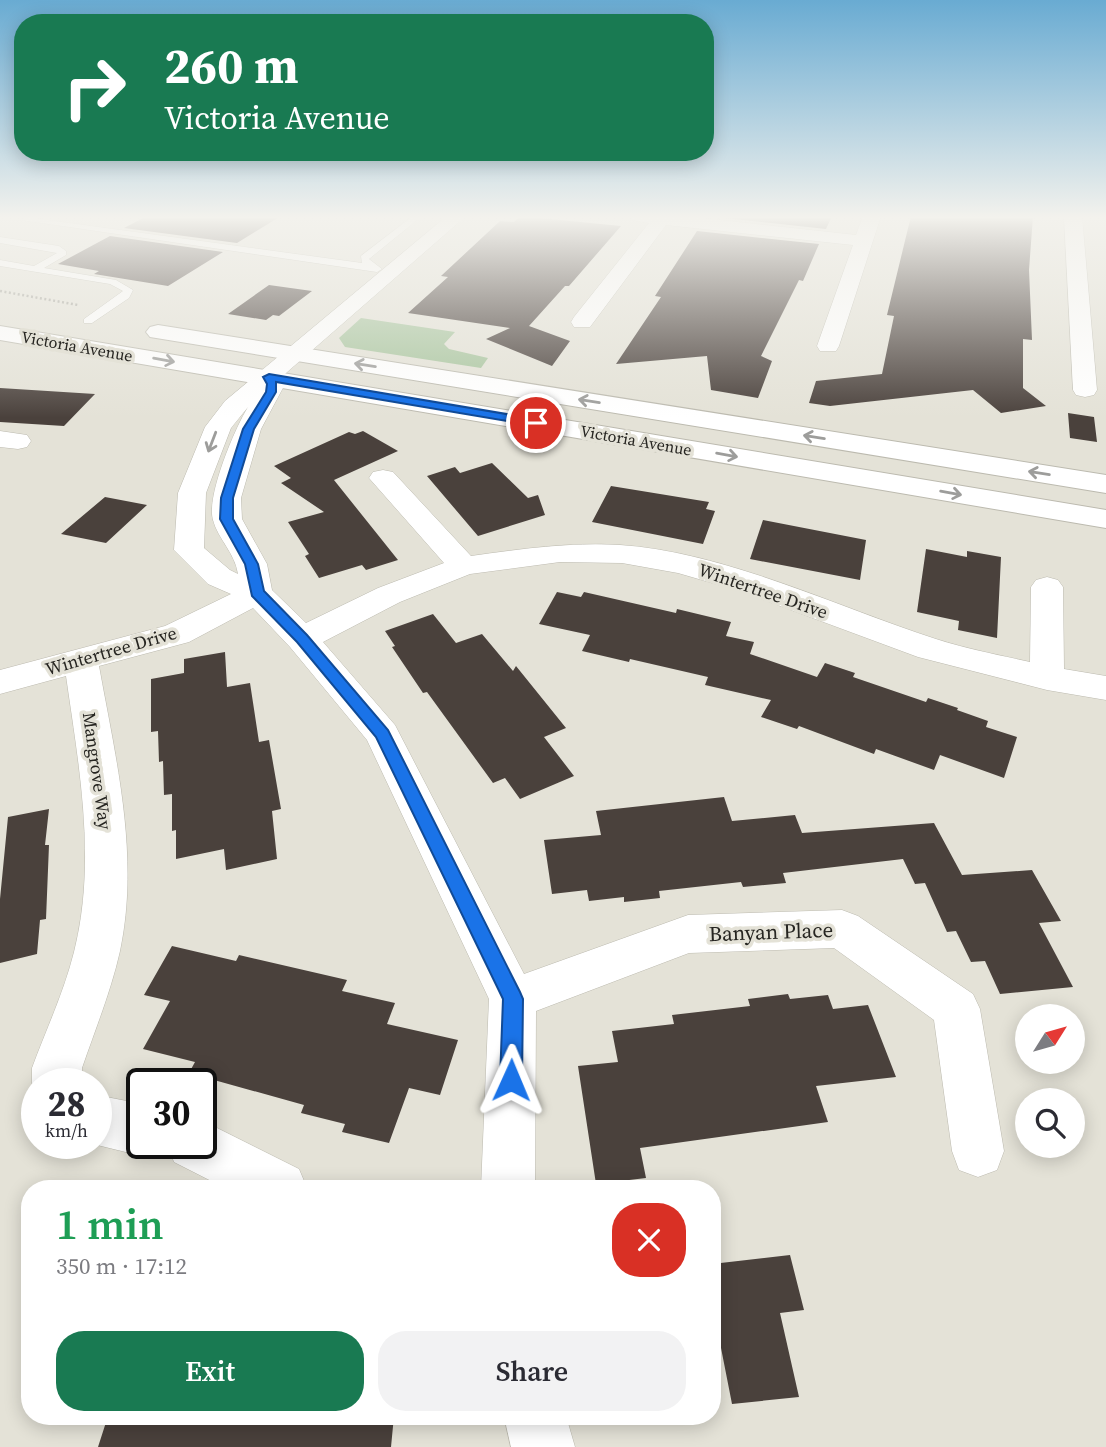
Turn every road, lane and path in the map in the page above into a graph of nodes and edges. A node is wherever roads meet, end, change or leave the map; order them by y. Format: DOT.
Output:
graph roads {
  1 [pos="116,284"];
  2 [pos="377,284"];
  3 [pos="612,284"];
  4 [pos="849,284"];
  5 [pos="1087,284"];
  6 [pos="75,319"];
  7 [pos="582,323"];
  8 [pos="0,333"];
  9 [pos="828,346"];
  10 [pos="294,354"];
  11 [pos="269,377"];
  12 [pos="1085,390"];
  13 [pos="383,478"];
  14 [pos="1106,484"];
  15 [pos="1106,519"];
  16 [pos="464,566"];
  17 [pos="1047,587"];
  18 [pos="257,593"];
  19 [pos="302,639"];
  20 [pos="81,662"];
  21 [pos="1047,678"];
  22 [pos="0,682"];
  23 [pos="1106,688"];
  24 [pos="513,999"];
  25 [pos="57,1068"];
  26 [pos="978,1151"];
  27 [pos="217,1155"];
  28 [pos="265,1180"];
  29 [pos="508,1180"];
  30 [pos="537,1425"];
  31 [pos="543,1447"];
  1 -- 6 [label="lane"];
  2 -- 10 [label="street"];
  3 -- 7 [label="street"];
  4 -- 9 [label="street"];
  5 -- 12 [label="street"];
  6 -- 10 [label="main road, Victoria Avenue"];
  8 -- 11 [label="main road, Victoria Avenue, one-way"];
  10 -- 11 [label="street"];
  14 -- 10 [label="main road, Victoria Avenue, one-way"];
  11 -- 15 [label="main road, Victoria Avenue, one-way"];
  11 -- 18 [label="street"];
  11 -- 18 [label="street, one-way"];
  13 -- 16 [label="street"];
  16 -- 19 [label="street, Wintertree Drive"];
  16 -- 21 [label="street, Wintertree Drive"];
  17 -- 21 [label="street"];
  18 -- 19 [label="street"];
  18 -- 20 [label="street, Wintertree Drive"];
  19 -- 24 [label="street"];
  20 -- 22 [label="street, Wintertree Drive"];
  20 -- 25 [label="street, Mangrove Way"];
  21 -- 23 [label="street, Wintertree Drive"];
  24 -- 26 [label="street, Banyan Place"];
  24 -- 29 [label="street"];
  27 -- 28 [label="street"];
  30 -- 31 [label="street"];
}
